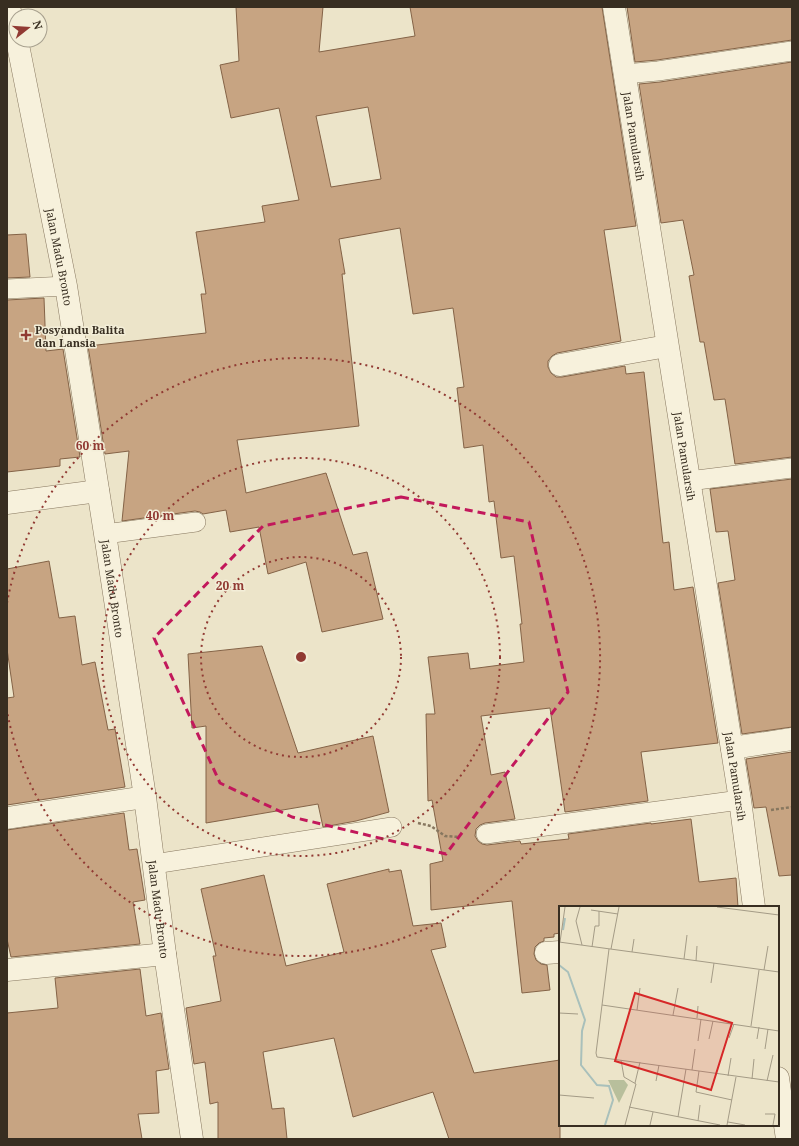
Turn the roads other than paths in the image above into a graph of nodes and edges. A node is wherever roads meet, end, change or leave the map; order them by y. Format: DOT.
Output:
graph roads {
  1 [pos="614,7"];
  2 [pos="16,48"];
  3 [pos="792,51"];
  4 [pos="15,67"];
  5 [pos="624,74"];
  6 [pos="66,286"];
  7 [pos="7,289"];
  8 [pos="667,346"];
  9 [pos="560,366"];
  10 [pos="792,468"];
  11 [pos="689,481"];
  12 [pos="98,491"];
  13 [pos="7,503"];
  14 [pos="196,522"];
  15 [pos="105,534"];
  16 [pos="792,739"];
  17 [pos="732,748"];
  18 [pos="145,797"];
  19 [pos="740,800"];
  20 [pos="7,818"];
  21 [pos="392,827"];
  22 [pos="486,834"];
  23 [pos="154,864"];
  24 [pos="754,906"];
  25 [pos="165,954"];
  26 [pos="7,970"];
  27 [pos="779,1085"];
  28 [pos="192,1139"];
  29 [pos="787,1139"];
  1 -- 5 [label="street, Jalan Pamularsih"];
  2 -- 4 [label="street, Jalan Madu Bronto"];
  3 -- 5 [label="lane"];
  4 -- 6 [label="street, Jalan Madu Bronto"];
  5 -- 8 [label="street, Jalan Pamularsih"];
  6 -- 7 [label="lane"];
  6 -- 12 [label="street, Jalan Madu Bronto"];
  8 -- 9 [label="street"];
  8 -- 11 [label="street, Jalan Pamularsih"];
  10 -- 11 [label="lane"];
  11 -- 17 [label="street, Jalan Pamularsih"];
  12 -- 13 [label="street"];
  12 -- 15 [label="street, Jalan Madu Bronto"];
  14 -- 15 [label="lane"];
  15 -- 18 [label="street, Jalan Madu Bronto"];
  16 -- 17 [label="street"];
  17 -- 19 [label="street, Jalan Pamularsih"];
  18 -- 20 [label="street"];
  18 -- 23 [label="street, Jalan Madu Bronto"];
  19 -- 22 [label="lane"];
  19 -- 24 [label="street, Jalan Pamularsih"];
  21 -- 23 [label="lane"];
  23 -- 25 [label="street, Jalan Madu Bronto"];
  25 -- 26 [label="street"];
  25 -- 28 [label="street, Jalan Madu Bronto"];
  27 -- 29 [label="street"];
}
